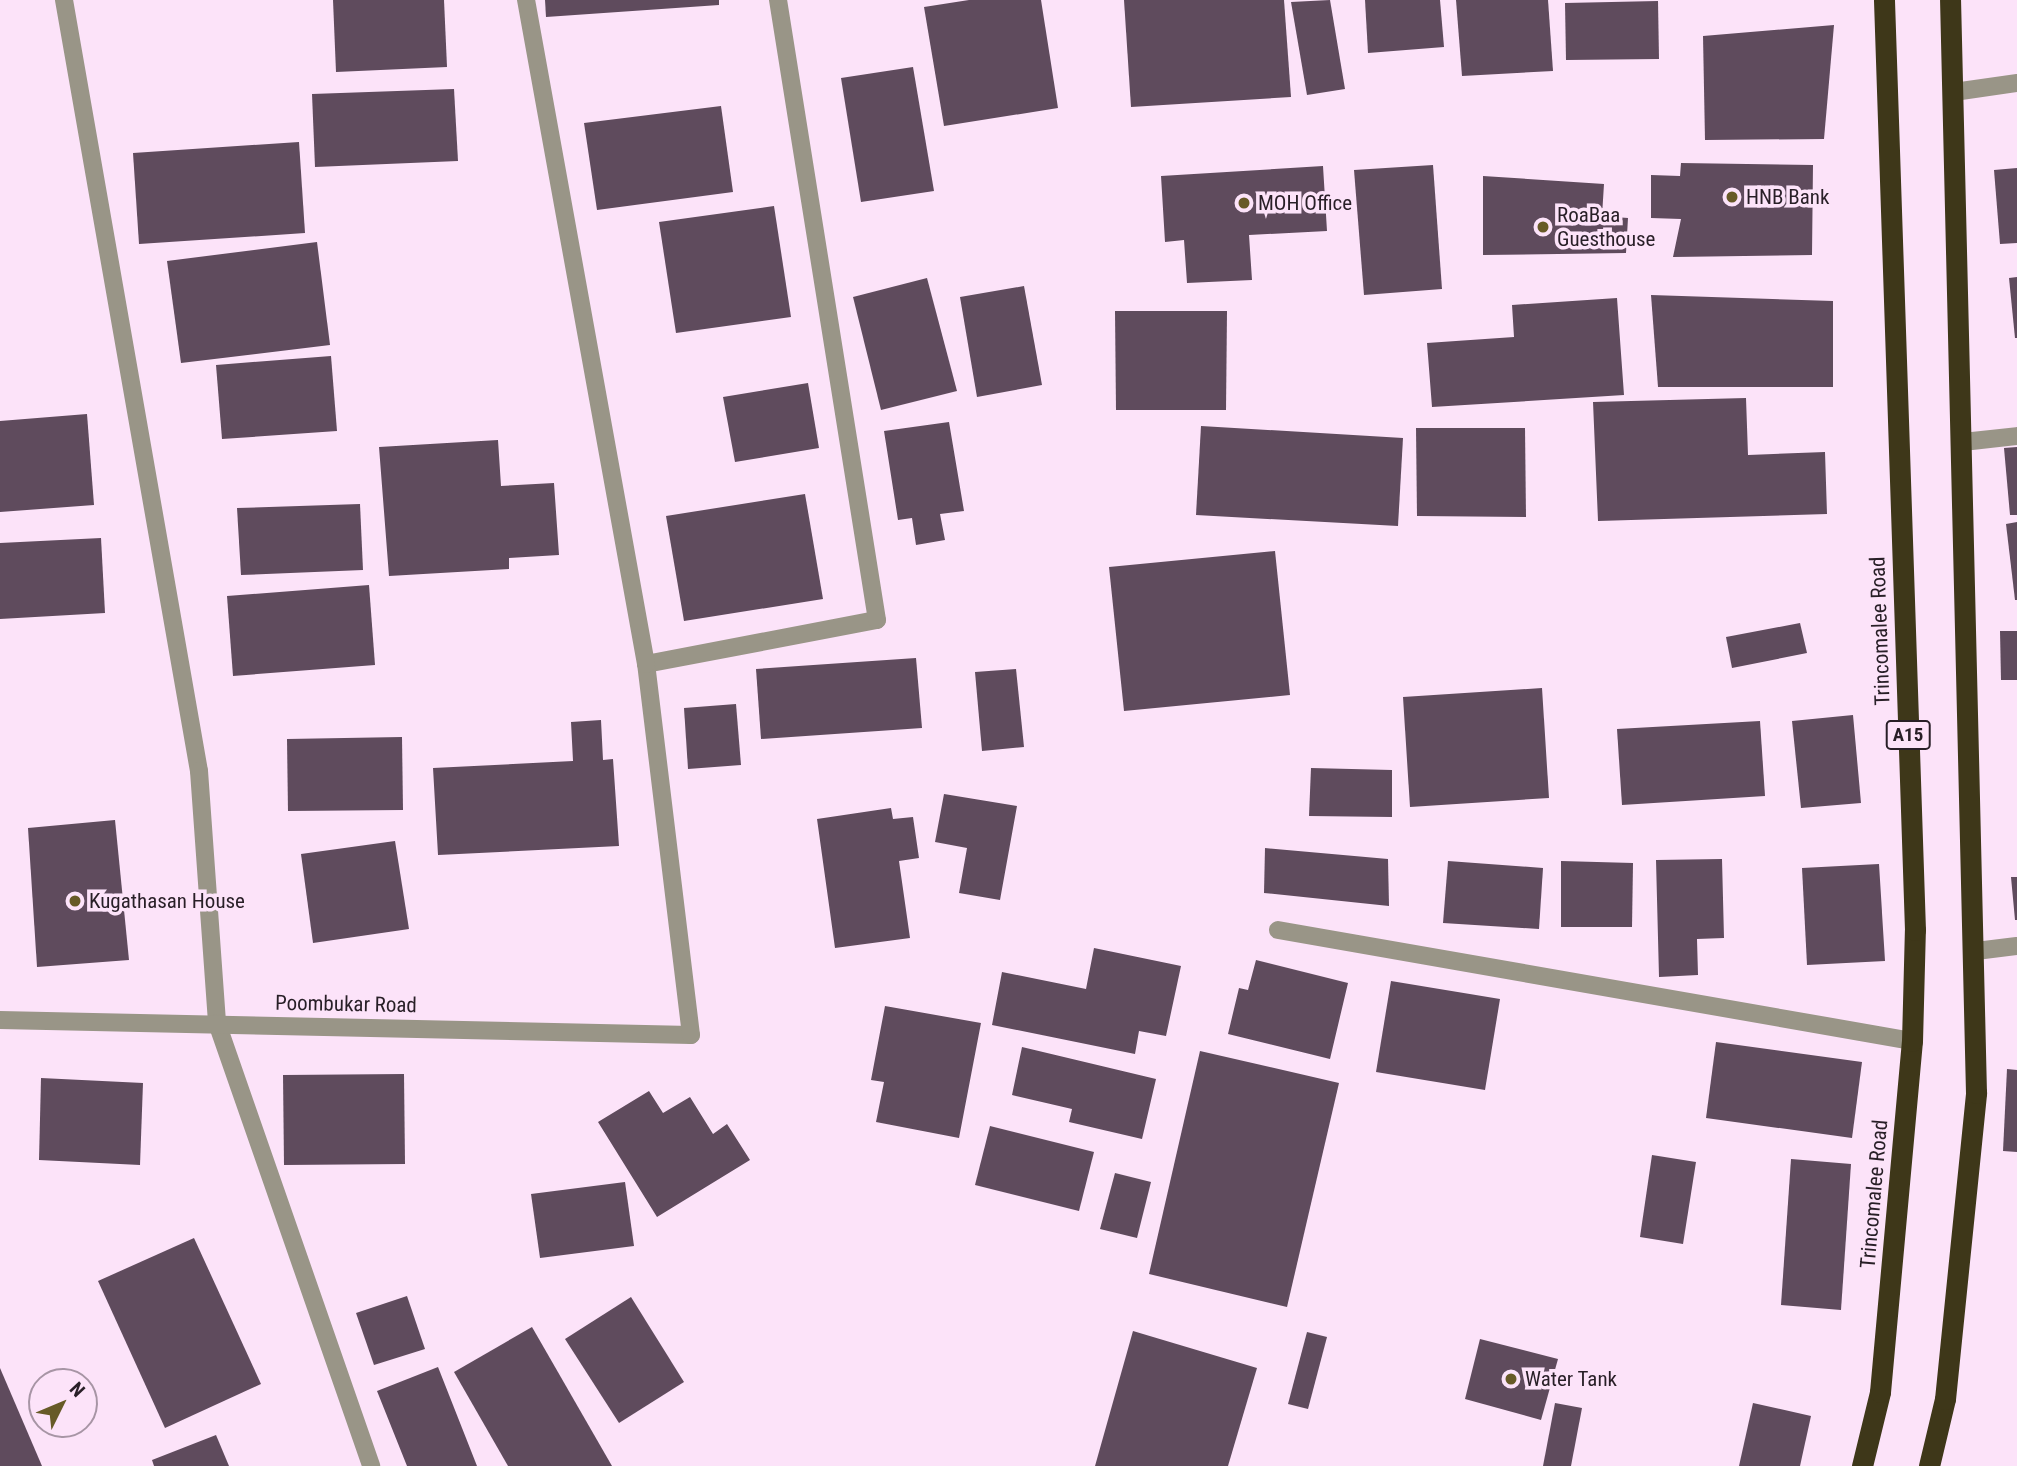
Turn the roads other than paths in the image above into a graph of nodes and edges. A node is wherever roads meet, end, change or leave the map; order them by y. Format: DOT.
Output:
graph roads {
  1 [pos="64,0"];
  2 [pos="526,0"];
  3 [pos="778,0"];
  4 [pos="1884,0"];
  5 [pos="1950,0"];
  6 [pos="2017,83"];
  7 [pos="1954,92"];
  8 [pos="2017,436"];
  9 [pos="1963,442"];
  10 [pos="646,664"];
  11 [pos="1278,930"];
  12 [pos="2017,946"];
  13 [pos="1976,951"];
  14 [pos="0,1020"];
  15 [pos="217,1023"];
  16 [pos="1912,1041"];
  17 [pos="371,1466"];
  18 [pos="1862,1466"];
  19 [pos="1929,1466"];
  1 -- 15 [label="street"];
  2 -- 10 [label="street"];
  3 -- 10 [label="street"];
  4 -- 16 [label="highway, Trincomalee Road / A15"];
  5 -- 7 [label="highway"];
  6 -- 7 [label="street"];
  7 -- 9 [label="highway"];
  8 -- 9 [label="street"];
  9 -- 13 [label="highway"];
  10 -- 15 [label="street, Poombukar Road"];
  11 -- 16 [label="street"];
  12 -- 13 [label="street"];
  13 -- 19 [label="highway"];
  14 -- 15 [label="street, Poombukar Road"];
  15 -- 17 [label="street"];
  16 -- 18 [label="highway, Trincomalee Road / A15"];
}
